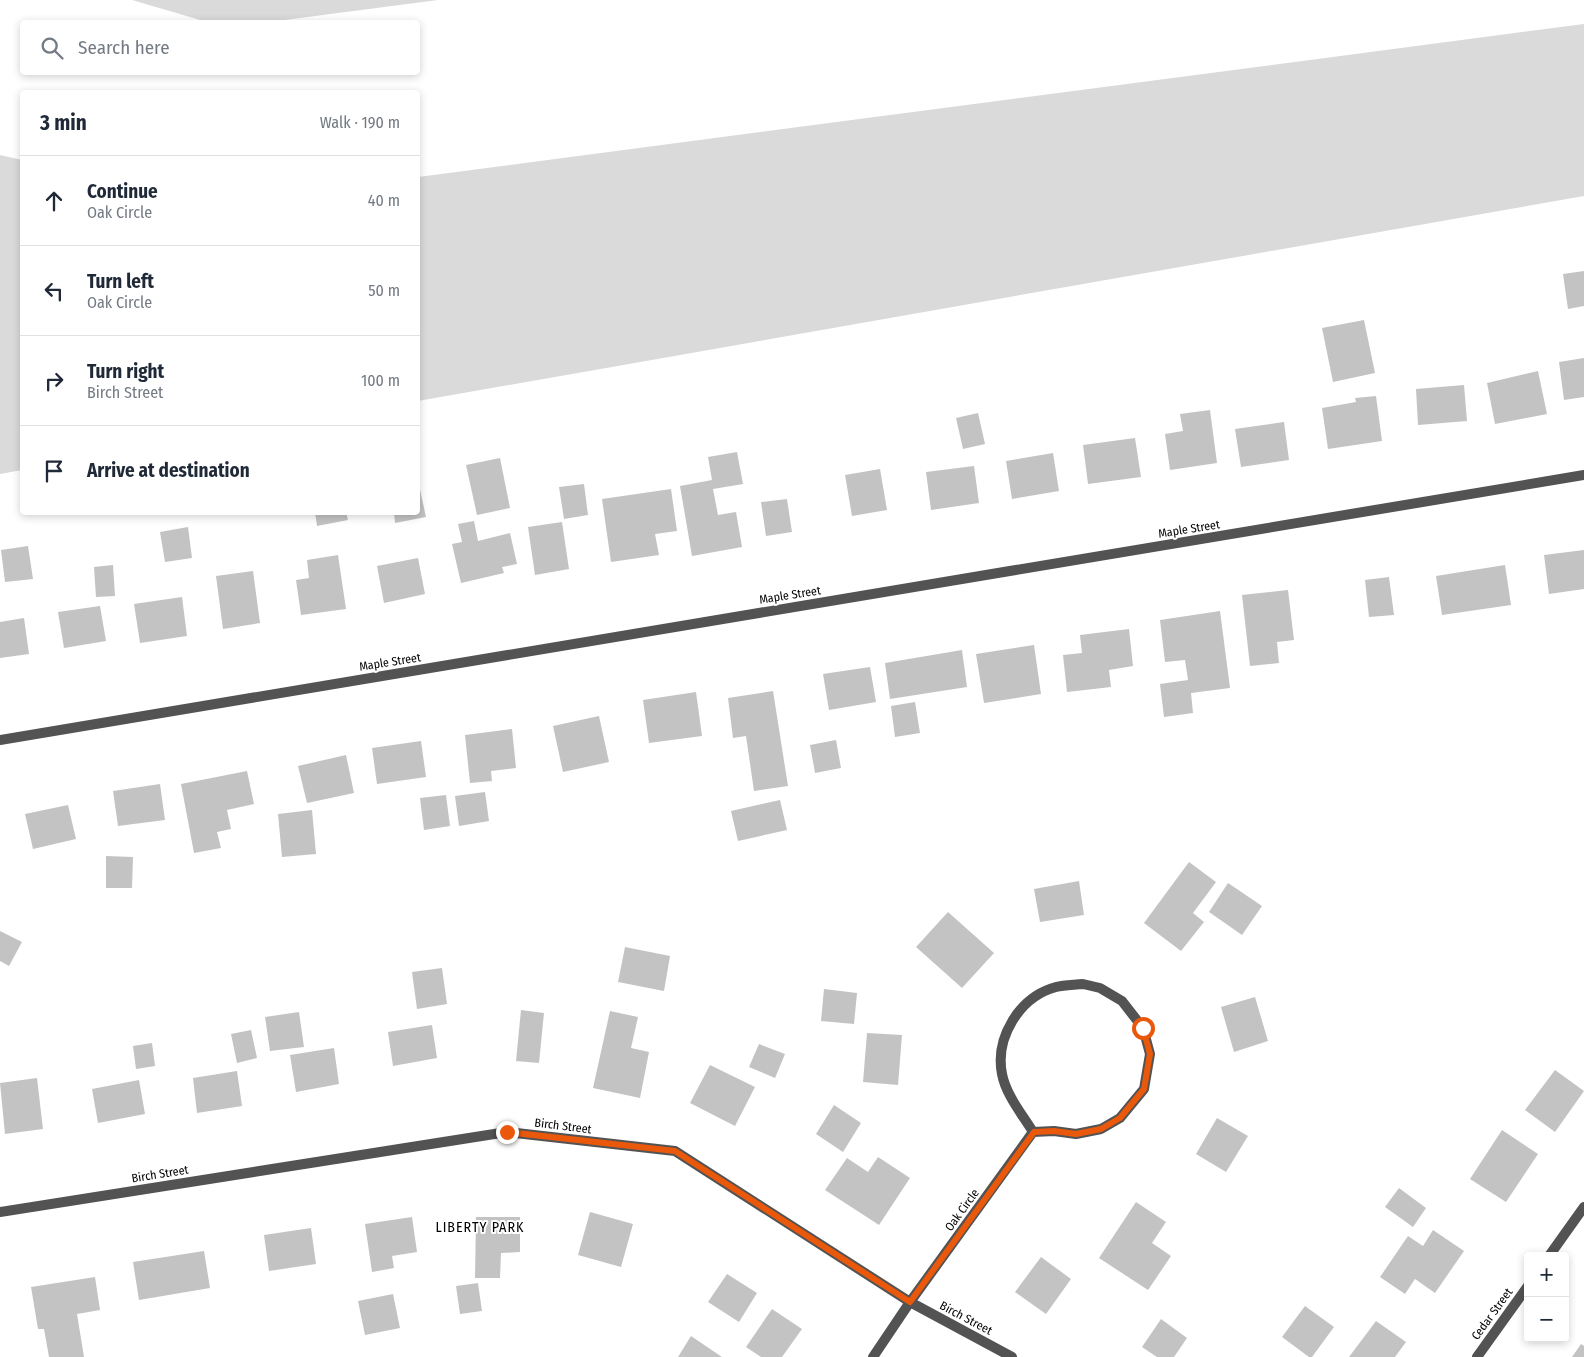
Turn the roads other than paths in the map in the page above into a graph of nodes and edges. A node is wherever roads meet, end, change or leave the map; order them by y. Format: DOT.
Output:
graph roads {
  1 [pos="1584,475"];
  2 [pos="0,740"];
  3 [pos="1034,1132"];
  4 [pos="1584,1208"];
  5 [pos="0,1212"];
  6 [pos="1552,1252"];
  7 [pos="1524,1292"];
  8 [pos="910,1302"];
  9 [pos="873,1357"];
  10 [pos="1012,1357"];
  11 [pos="1477,1357"];
  1 -- 2 [label="street, Maple Street"];
  3 -- 3 [label="street"];
  3 -- 8 [label="street, Oak Circle"];
  4 -- 6 [label="street"];
  5 -- 8 [label="street, Birch Street"];
  7 -- 11 [label="street, Cedar Street"];
  8 -- 9 [label="street, Oak Circle"];
  8 -- 10 [label="street, Birch Street"];
}
